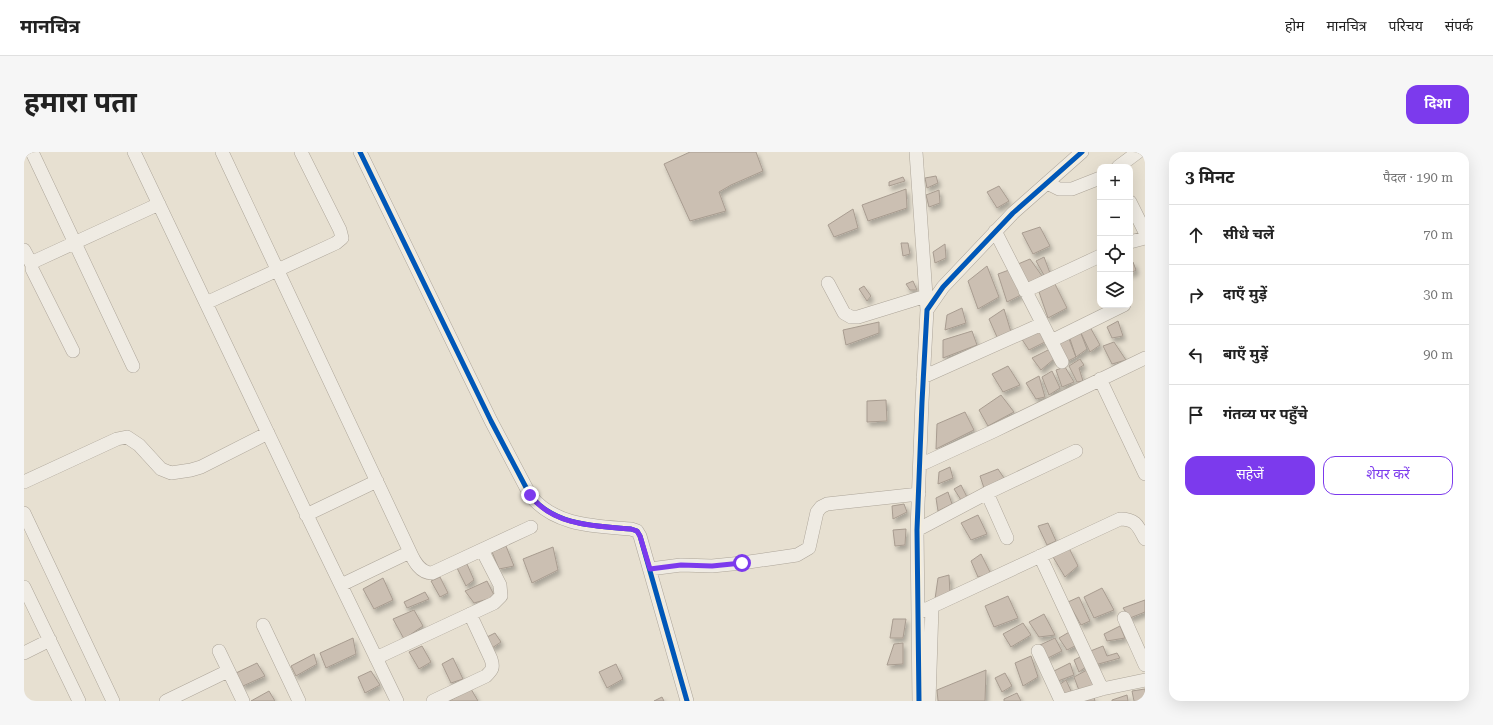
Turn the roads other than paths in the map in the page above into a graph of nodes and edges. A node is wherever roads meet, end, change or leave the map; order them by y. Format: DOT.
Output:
graph roads {
  1 [pos="134,152"];
  2 [pos="222,152"];
  3 [pos="301,152"];
  4 [pos="360,152"];
  5 [pos="916,152"];
  6 [pos="1082,152"];
  7 [pos="1138,152"];
  8 [pos="34,153"];
  9 [pos="1122,164"];
  10 [pos="1097,179"];
  11 [pos="1047,183"];
  12 [pos="159,204"];
  13 [pos="1133,208"];
  14 [pos="995,232"];
  15 [pos="1145,232"];
  16 [pos="1145,238"];
  17 [pos="1133,241"];
  18 [pos="76,243"];
  19 [pos="24,250"];
  20 [pos="1097,257"];
  21 [pos="32,265"];
  22 [pos="278,270"];
  23 [pos="828,283"];
  24 [pos="1025,291"];
  25 [pos="926,296"];
  26 [pos="206,303"];
  27 [pos="1118,308"];
  28 [pos="927,310"];
  29 [pos="1042,324"];
  30 [pos="1051,341"];
  31 [pos="73,351"];
  32 [pos="1145,358"];
  33 [pos="1062,362"];
  34 [pos="133,366"];
  35 [pos="923,376"];
  36 [pos="1100,379"];
  37 [pos="268,433"];
  38 [pos="1076,451"];
  39 [pos="920,465"];
  40 [pos="1145,474"];
  41 [pos="377,481"];
  42 [pos="24,482"];
  43 [pos="919,494"];
  44 [pos="987,494"];
  45 [pos="24,513"];
  46 [pos="306,515"];
  47 [pos="532,527"];
  48 [pos="917,530"];
  49 [pos="1007,538"];
  50 [pos="1145,539"];
  51 [pos="482,550"];
  52 [pos="410,552"];
  53 [pos="1040,556"];
  54 [pos="650,569"];
  55 [pos="341,585"];
  56 [pos="24,587"];
  57 [pos="932,607"];
  58 [pos="918,613"];
  59 [pos="470,614"];
  60 [pos="1124,618"];
  61 [pos="263,626"];
  62 [pos="50,640"];
  63 [pos="1038,651"];
  64 [pos="219,652"];
  65 [pos="24,653"];
  66 [pos="376,658"];
  67 [pos="1145,665"];
  68 [pos="228,671"];
  69 [pos="1145,680"];
  70 [pos="1102,689"];
  71 [pos="79,701"];
  72 [pos="113,701"];
  73 [pos="166,701"];
  74 [pos="243,701"];
  75 [pos="299,701"];
  76 [pos="397,701"];
  77 [pos="433,701"];
  78 [pos="688,701"];
  79 [pos="919,701"];
  80 [pos="929,701"];
  81 [pos="1061,701"];
  1 -- 12 [label="street"];
  2 -- 22 [label="street"];
  3 -- 22 [label="street"];
  4 -- 54 [label="street"];
  5 -- 25 [label="street"];
  6 -- 11 [label="street"];
  7 -- 9 [label="street"];
  8 -- 18 [label="street"];
  10 -- 11 [label="street"];
  11 -- 14 [label="street"];
  12 -- 18 [label="street"];
  12 -- 26 [label="street"];
  13 -- 15 [label="street"];
  14 -- 24 [label="street"];
  14 -- 28 [label="street"];
  16 -- 17 [label="street"];
  18 -- 21 [label="street"];
  18 -- 34 [label="street"];
  19 -- 21 [label="street"];
  20 -- 24 [label="street"];
  21 -- 31 [label="street"];
  22 -- 26 [label="street"];
  22 -- 41 [label="street"];
  23 -- 25 [label="street"];
  24 -- 29 [label="street"];
  25 -- 28 [label="street"];
  26 -- 37 [label="street"];
  27 -- 30 [label="street"];
  28 -- 35 [label="street"];
  29 -- 30 [label="street"];
  29 -- 35 [label="street"];
  30 -- 33 [label="street"];
  32 -- 36 [label="street"];
  35 -- 39 [label="street"];
  36 -- 39 [label="street"];
  36 -- 40 [label="street"];
  37 -- 42 [label="street"];
  37 -- 46 [label="street"];
  38 -- 44 [label="street"];
  39 -- 43 [label="street"];
  41 -- 46 [label="street"];
  41 -- 52 [label="street"];
  43 -- 48 [label="street"];
  43 -- 54 [label="street"];
  44 -- 48 [label="street"];
  44 -- 49 [label="street"];
  45 -- 72 [label="street"];
  46 -- 55 [label="street"];
  47 -- 51 [label="street"];
  48 -- 58 [label="street"];
  50 -- 53 [label="street"];
  51 -- 52 [label="street"];
  51 -- 59 [label="street"];
  52 -- 55 [label="street"];
  53 -- 57 [label="street"];
  53 -- 70 [label="street"];
  54 -- 78 [label="street"];
  55 -- 66 [label="street"];
  56 -- 62 [label="street"];
  57 -- 58 [label="street"];
  57 -- 80 [label="street"];
  58 -- 79 [label="street"];
  59 -- 66 [label="street"];
  59 -- 77 [label="street"];
  60 -- 67 [label="street"];
  61 -- 75 [label="street"];
  62 -- 65 [label="street"];
  62 -- 71 [label="street"];
  63 -- 81 [label="street"];
  64 -- 68 [label="street"];
  66 -- 76 [label="street"];
  68 -- 73 [label="street"];
  68 -- 74 [label="street"];
  69 -- 70 [label="street"];
  70 -- 81 [label="street"];
}
